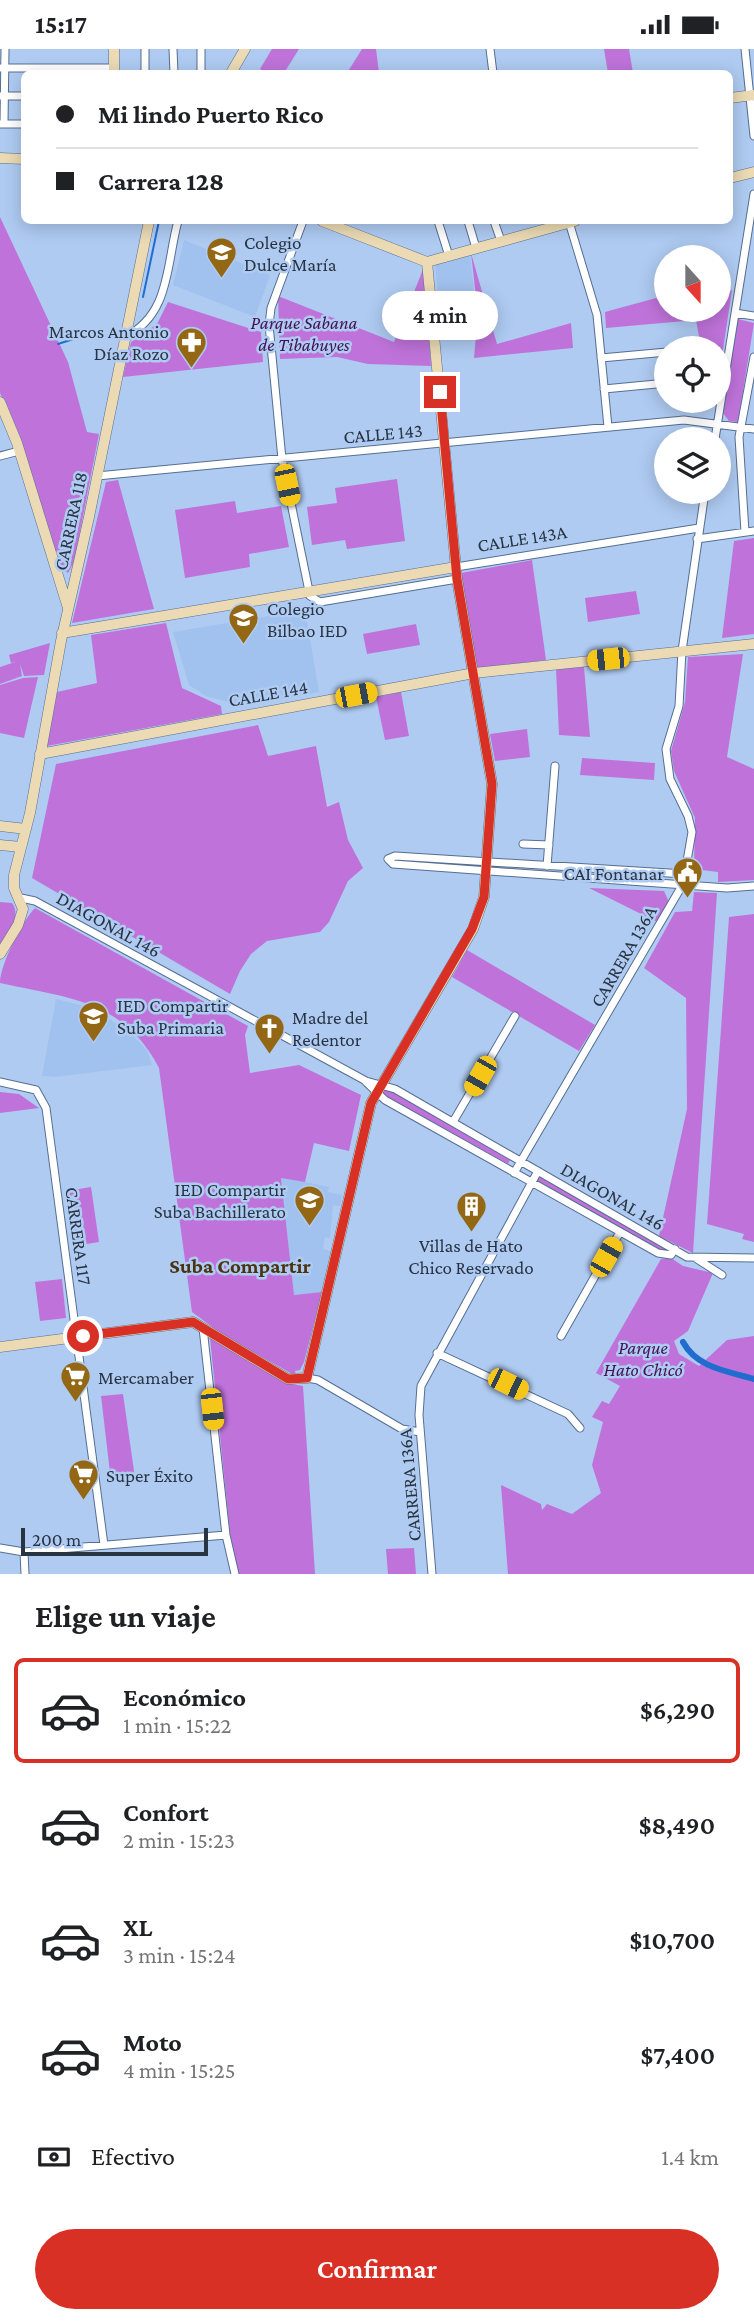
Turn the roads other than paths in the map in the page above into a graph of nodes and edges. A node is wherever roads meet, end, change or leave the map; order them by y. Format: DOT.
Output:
graph roads {
  1 [pos="5,49"];
  2 [pos="114,49"];
  3 [pos="145,49"];
  4 [pos="173,49"];
  5 [pos="201,49"];
  6 [pos="246,49"];
  7 [pos="490,49"];
  8 [pos="745,49"];
  9 [pos="3,68"];
  10 [pos="77,70"];
  11 [pos="114,70"];
  12 [pos="145,70"];
  13 [pos="174,70"];
  14 [pos="201,70"];
  15 [pos="233,70"];
  16 [pos="493,70"];
  17 [pos="752,95"];
  18 [pos="2,96"];
  19 [pos="21,96"];
  20 [pos="733,98"];
  21 [pos="2,124"];
  22 [pos="21,124"];
  23 [pos="754,136"];
  24 [pos="0,159"];
  25 [pos="21,159"];
  26 [pos="754,172"];
  27 [pos="733,177"];
  28 [pos="754,194"];
  29 [pos="148,224"];
  30 [pos="176,224"];
  31 [pos="302,224"];
  32 [pos="330,224"];
  33 [pos="440,224"];
  34 [pos="469,224"];
  35 [pos="495,224"];
  36 [pos="529,224"];
  37 [pos="561,224"];
  38 [pos="573,224"];
  39 [pos="532,232"];
  40 [pos="501,241"];
  41 [pos="476,248"];
  42 [pos="449,256"];
  43 [pos="427,262"];
  44 [pos="735,313"];
  45 [pos="754,316"];
  46 [pos="125,337"];
  47 [pos="654,353"];
  48 [pos="754,357"];
  49 [pos="601,358"];
  50 [pos="753,373"];
  51 [pos="654,384"];
  52 [pos="604,389"];
  53 [pos="750,400"];
  54 [pos="0,402"];
  55 [pos="718,423"];
  56 [pos="608,427"];
  57 [pos="717,427"];
  58 [pos="740,427"];
  59 [pos="754,429"];
  60 [pos="445,443"];
  61 [pos="19,451"];
  62 [pos="0,456"];
  63 [pos="282,459"];
  64 [pos="97,476"];
  65 [pos="703,504"];
  66 [pos="699,528"];
  67 [pos="750,532"];
  68 [pos="697,539"];
  69 [pos="456,566"];
  70 [pos="59,577"];
  71 [pos="76,577"];
  72 [pos="457,579"];
  73 [pos="309,591"];
  74 [pos="68,608"];
  75 [pos="62,633"];
  76 [pos="754,644"];
  77 [pos="682,651"];
  78 [pos="474,673"];
  79 [pos="40,754"];
  80 [pos="555,766"];
  81 [pos="0,826"];
  82 [pos="26,829"];
  83 [pos="523,844"];
  84 [pos="0,845"];
  85 [pos="549,845"];
  86 [pos="22,847"];
  87 [pos="547,866"];
  88 [pos="486,867"];
  89 [pos="685,874"];
  90 [pos="682,884"];
  91 [pos="754,886"];
  92 [pos="21,898"];
  93 [pos="0,954"];
  94 [pos="514,1016"];
  95 [pos="0,1082"];
  96 [pos="379,1088"];
  97 [pos="453,1122"];
  98 [pos="521,1161"];
  99 [pos="538,1171"];
  100 [pos="514,1173"];
  101 [pos="531,1183"];
  102 [pos="620,1232"];
  103 [pos="675,1249"];
  104 [pos="696,1258"];
  105 [pos="754,1258"];
  106 [pos="722,1275"];
  107 [pos="202,1326"];
  108 [pos="561,1336"];
  109 [pos="76,1337"];
  110 [pos="0,1346"];
  111 [pos="437,1353"];
  112 [pos="307,1378"];
  113 [pos="580,1428"];
  114 [pos="420,1432"];
  115 [pos="226,1535"];
  116 [pos="104,1545"];
  117 [pos="0,1548"];
  118 [pos="24,1552"];
  119 [pos="25,1574"];
  120 [pos="235,1574"];
  121 [pos="432,1574"];
  1 -- 9 [label="street"];
  2 -- 11 [label="street"];
  3 -- 12 [label="street"];
  4 -- 13 [label="street"];
  5 -- 14 [label="street"];
  6 -- 15 [label="street"];
  7 -- 16 [label="street"];
  8 -- 17 [label="street"];
  9 -- 10 [label="street"];
  9 -- 18 [label="street"];
  17 -- 20 [label="street"];
  17 -- 23 [label="street"];
  18 -- 19 [label="street"];
  18 -- 21 [label="street"];
  21 -- 22 [label="street"];
  24 -- 25 [label="street"];
  26 -- 27 [label="street"];
  28 -- 44 [label="street"];
  29 -- 46 [label="street, CARRERA 118"];
  30 -- 46 [label="street"];
  31 -- 63 [label="street"];
  32 -- 43 [label="street"];
  33 -- 42 [label="street"];
  34 -- 41 [label="street"];
  35 -- 40 [label="street"];
  36 -- 39 [label="street"];
  37 -- 39 [label="street"];
  38 -- 49 [label="street"];
  39 -- 40 [label="street"];
  40 -- 41 [label="street"];
  41 -- 42 [label="street"];
  42 -- 43 [label="street"];
  43 -- 60 [label="street"];
  44 -- 45 [label="street"];
  44 -- 55 [label="street"];
  46 -- 64 [label="street, CARRERA 118"];
  47 -- 49 [label="street"];
  48 -- 50 [label="street"];
  49 -- 52 [label="street"];
  50 -- 53 [label="street"];
  51 -- 52 [label="street"];
  52 -- 56 [label="street"];
  53 -- 58 [label="street"];
  54 -- 61 [label="street"];
  55 -- 56 [label="street, CALLE 143"];
  55 -- 57 [label="street"];
  55 -- 58 [label="street, CALLE 143"];
  56 -- 60 [label="street, CALLE 143"];
  58 -- 59 [label="street, CALLE 143"];
  58 -- 67 [label="street"];
  60 -- 63 [label="street, CALLE 143"];
  60 -- 69 [label="street"];
  61 -- 62 [label="street"];
  61 -- 70 [label="street"];
  63 -- 64 [label="street, CALLE 143"];
  63 -- 73 [label="street"];
  64 -- 71 [label="street, CARRERA 118"];
  65 -- 66 [label="street, CARRERA 136A"];
  66 -- 68 [label="street, CARRERA 136A"];
  66 -- 69 [label="street, CALLE 143A"];
  67 -- 68 [label="street"];
  68 -- 77 [label="street, CARRERA 136A"];
  69 -- 72 [label="street"];
  69 -- 73 [label="street, CALLE 143A"];
  70 -- 71 [label="street"];
  70 -- 74 [label="street"];
  71 -- 74 [label="street, CARRERA 118"];
  72 -- 73 [label="street, CALLE 143A"];
  72 -- 78 [label="street"];
  73 -- 75 [label="street, CALLE 143A"];
  74 -- 75 [label="street, CARRERA 118"];
  75 -- 79 [label="street, CARRERA 118"];
  76 -- 77 [label="street, CALLE 144"];
  77 -- 78 [label="street, CALLE 144"];
  77 -- 89 [label="street, CARRERA 136A"];
  78 -- 79 [label="street, CALLE 144"];
  78 -- 88 [label="street"];
  79 -- 82 [label="street, CARRERA 118"];
  80 -- 85 [label="street"];
  81 -- 82 [label="street"];
  82 -- 86 [label="street, CARRERA 118"];
  83 -- 85 [label="street"];
  84 -- 86 [label="street"];
  85 -- 87 [label="street"];
  86 -- 92 [label="street, CARRERA 118"];
  87 -- 88 [label="street"];
  87 -- 89 [label="street"];
  88 -- 88 [label="street"];
  88 -- 90 [label="street"];
  88 -- 96 [label="street"];
  89 -- 90 [label="street, CARRERA 136A"];
  90 -- 91 [label="street"];
  90 -- 98 [label="street, CARRERA 136A"];
  92 -- 93 [label="street, CARRERA 118"];
  92 -- 96 [label="street, DIAGONAL 146"];
  94 -- 97 [label="street"];
  95 -- 109 [label="street, CARRERA 117"];
  96 -- 97 [label="street, DIAGONAL 146"];
  96 -- 100 [label="street, DIAGONAL 146"];
  96 -- 112 [label="street"];
  97 -- 98 [label="street, DIAGONAL 146"];
  98 -- 99 [label="street, DIAGONAL 146"];
  98 -- 100 [label="street, CARRERA 136A"];
  99 -- 101 [label="street, CARRERA 136A"];
  99 -- 103 [label="street, DIAGONAL 146"];
  100 -- 101 [label="street, DIAGONAL 146"];
  101 -- 102 [label="street, DIAGONAL 146"];
  101 -- 111 [label="street, CARRERA 136A"];
  102 -- 103 [label="street, DIAGONAL 146"];
  102 -- 108 [label="street"];
  103 -- 104 [label="street"];
  104 -- 105 [label="street"];
  104 -- 106 [label="street"];
  107 -- 109 [label="street"];
  107 -- 112 [label="street"];
  107 -- 115 [label="street"];
  109 -- 110 [label="street"];
  109 -- 116 [label="street, CARRERA 117"];
  111 -- 113 [label="street"];
  111 -- 114 [label="street, CARRERA 136A"];
  112 -- 114 [label="street"];
  114 -- 121 [label="street, CARRERA 136A"];
  115 -- 116 [label="street"];
  115 -- 120 [label="street"];
  116 -- 118 [label="street"];
  117 -- 118 [label="street"];
  118 -- 119 [label="street"];
}
